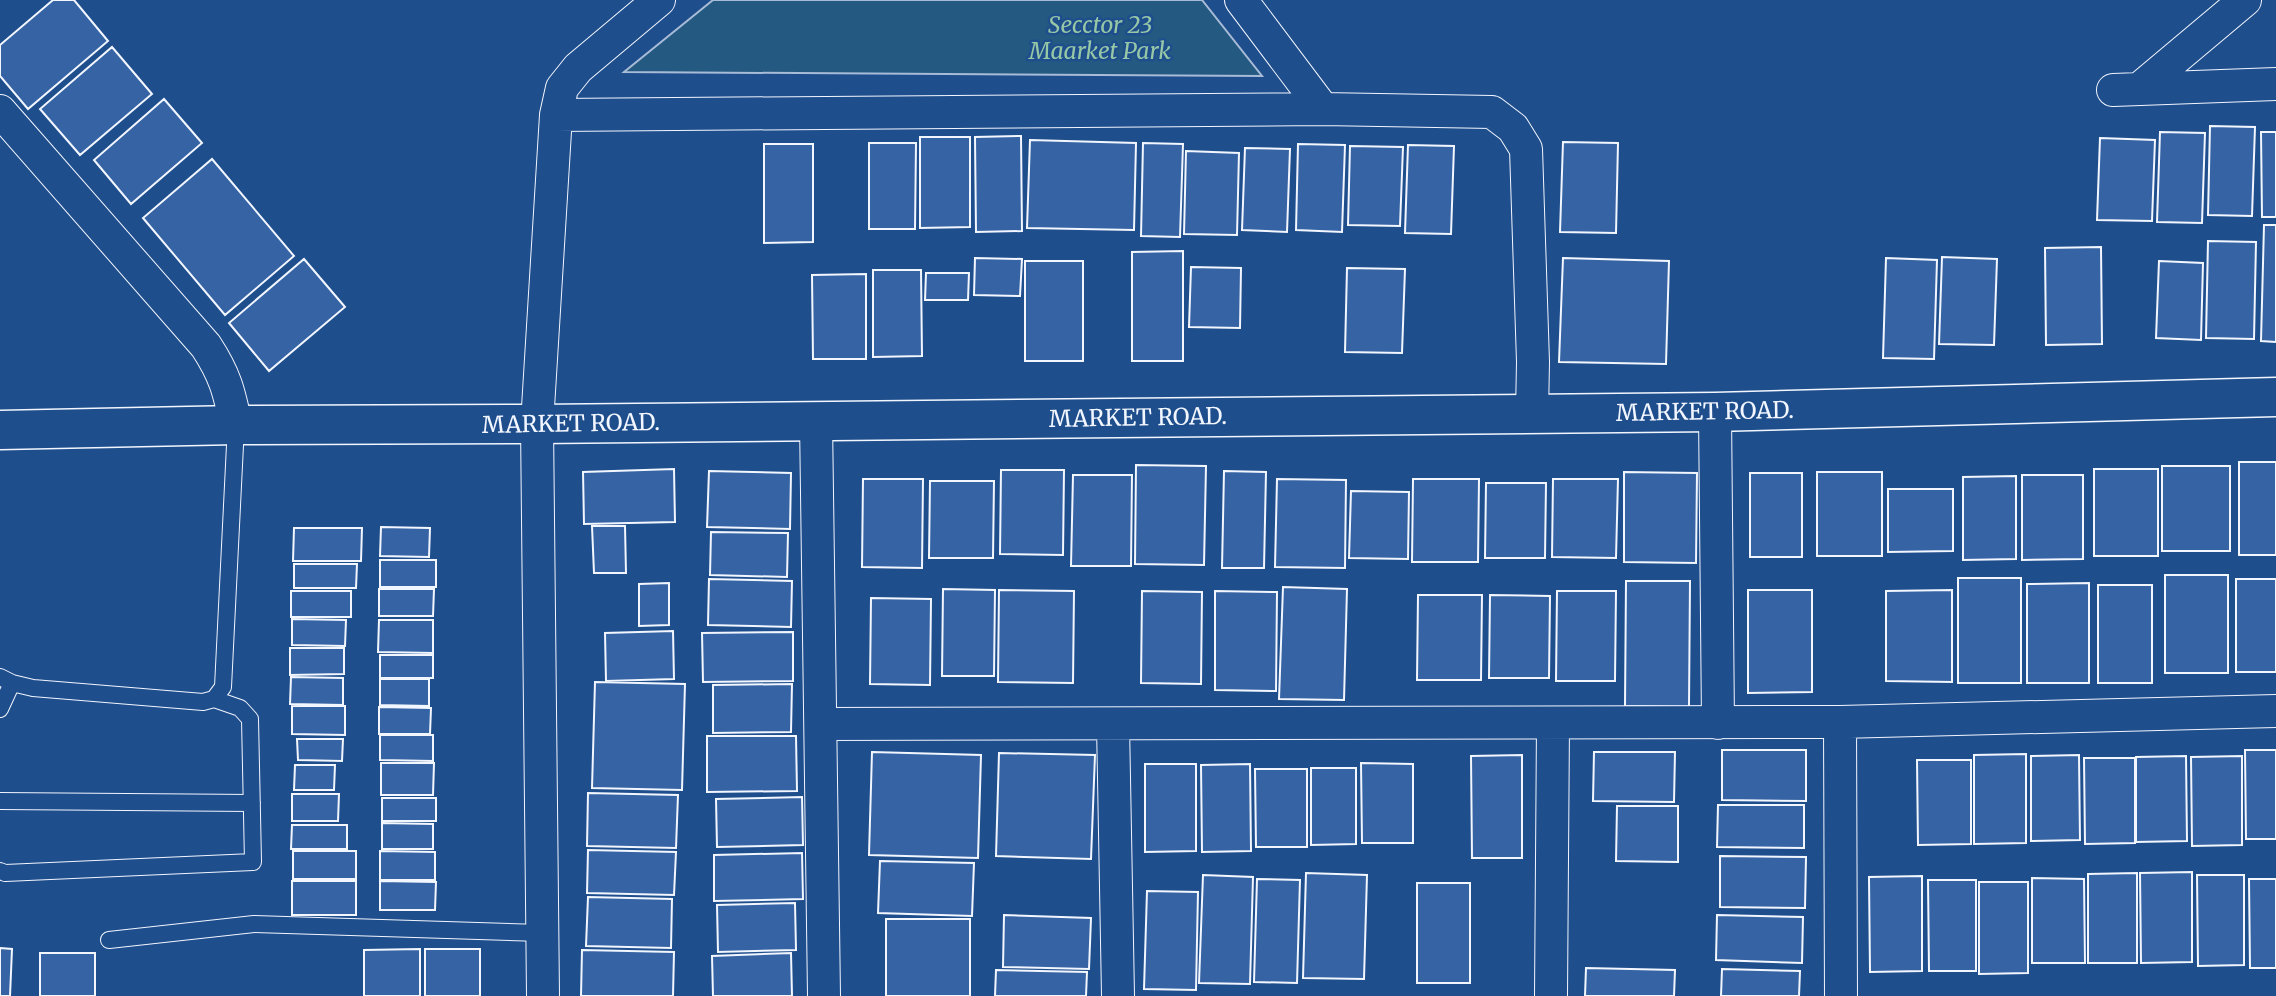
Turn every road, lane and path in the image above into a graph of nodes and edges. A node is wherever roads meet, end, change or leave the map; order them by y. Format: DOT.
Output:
graph roads {
  1 [pos="659,0"];
  2 [pos="1241,0"];
  3 [pos="2245,0"];
  4 [pos="2276,84"];
  5 [pos="1323,109"];
  6 [pos="556,116"];
  7 [pos="6,125"];
  8 [pos="2276,397"];
  9 [pos="1715,412"];
  10 [pos="1532,413"];
  11 [pos="816,421"];
  12 [pos="537,424"];
  13 [pos="236,425"];
  14 [pos="0,430"];
  15 [pos="6,680"];
  16 [pos="214,699"];
  17 [pos="0,709"];
  18 [pos="2276,710"];
  19 [pos="1840,722"];
  20 [pos="1553,723"];
  21 [pos="1718,723"];
  22 [pos="821,724"];
  23 [pos="1113,724"];
  24 [pos="0,801"];
  25 [pos="252,803"];
  26 [pos="0,871"];
  27 [pos="541,933"];
  28 [pos="109,940"];
  29 [pos="543,996"];
  30 [pos="824,996"];
  31 [pos="1118,996"];
  32 [pos="1551,996"];
  33 [pos="1841,996"];
  1 -- 6 [label="street"];
  2 -- 5 [label="street"];
  3 -- 4 [label="street"];
  5 -- 6 [label="street"];
  5 -- 10 [label="street"];
  6 -- 12 [label="street"];
  7 -- 13 [label="street"];
  8 -- 9 [label="street, MARKET ROAD."];
  9 -- 10 [label="street, MARKET ROAD."];
  9 -- 21 [label="street"];
  10 -- 11 [label="street, MARKET ROAD."];
  11 -- 12 [label="street, MARKET ROAD."];
  11 -- 22 [label="street"];
  12 -- 13 [label="street, MARKET ROAD."];
  12 -- 27 [label="street"];
  13 -- 14 [label="street, MARKET ROAD."];
  13 -- 16 [label="lane"];
  15 -- 16 [label="lane"];
  15 -- 17 [label="lane"];
  16 -- 25 [label="lane"];
  18 -- 19 [label="street"];
  19 -- 21 [label="street"];
  19 -- 33 [label="street"];
  20 -- 21 [label="street"];
  20 -- 23 [label="street"];
  20 -- 32 [label="street"];
  22 -- 23 [label="street"];
  22 -- 30 [label="street"];
  23 -- 31 [label="street"];
  24 -- 25 [label="lane"];
  25 -- 26 [label="lane"];
  27 -- 28 [label="lane"];
  27 -- 29 [label="street"];
}
